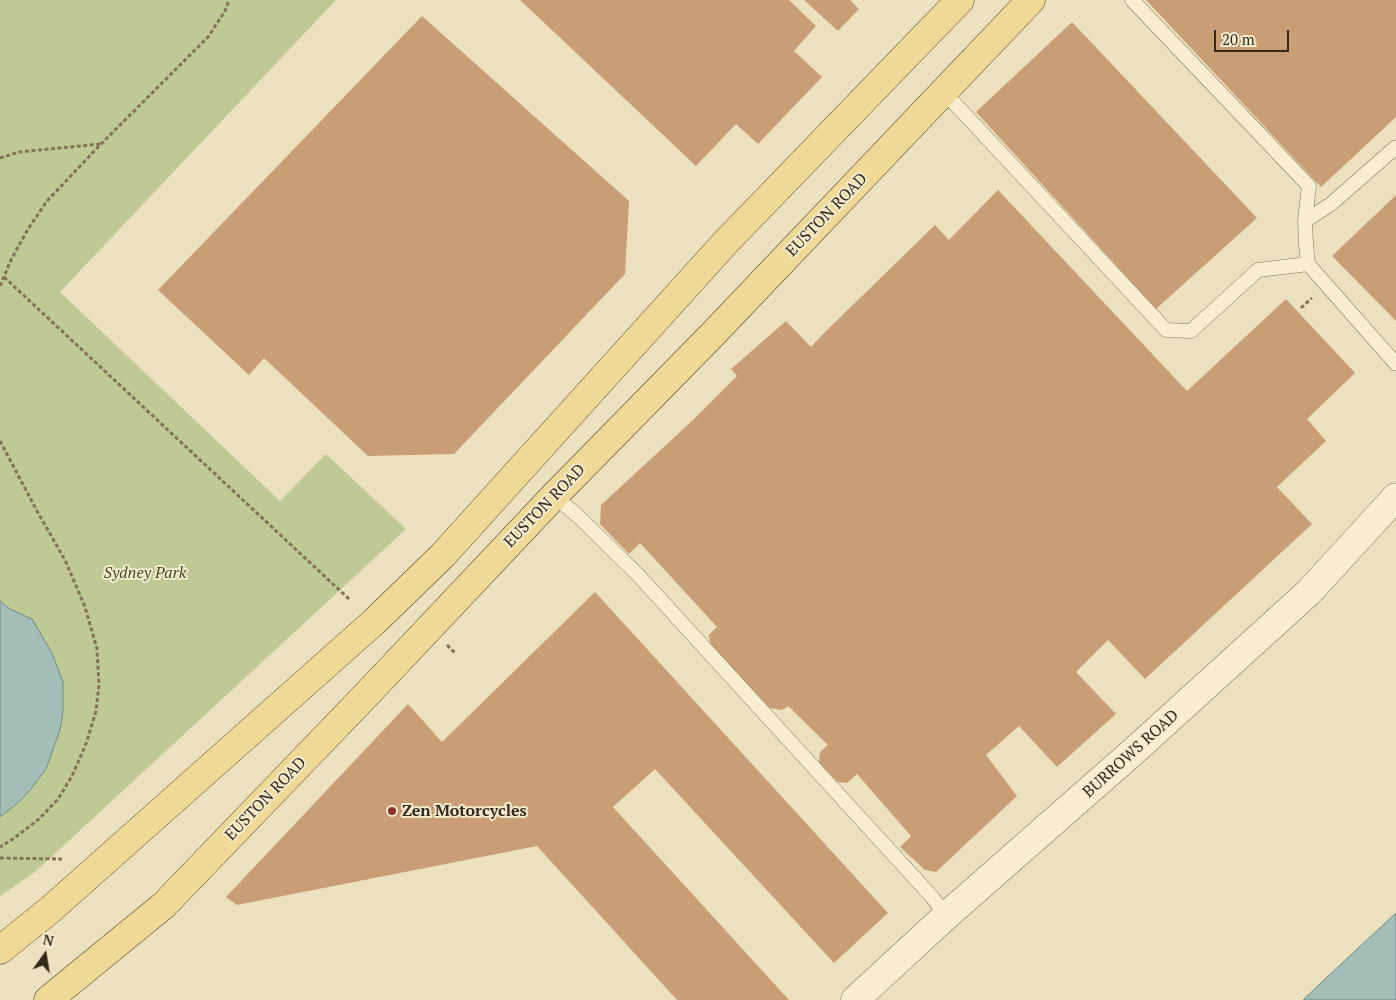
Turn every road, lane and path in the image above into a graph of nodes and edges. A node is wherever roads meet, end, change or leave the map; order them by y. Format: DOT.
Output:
graph roads {
  1 [pos="229,0"];
  2 [pos="960,0"];
  3 [pos="1031,0"];
  4 [pos="1132,0"];
  5 [pos="944,92"];
  6 [pos="101,144"];
  7 [pos="1396,147"];
  8 [pos="0,158"];
  9 [pos="1306,221"];
  10 [pos="1308,264"];
  11 [pos="4,277"];
  12 [pos="1326,285"];
  13 [pos="0,286"];
  14 [pos="1301,308"];
  15 [pos="1396,364"];
  16 [pos="0,441"];
  17 [pos="554,496"];
  18 [pos="1396,497"];
  19 [pos="349,599"];
  20 [pos="0,847"];
  21 [pos="0,858"];
  22 [pos="62,860"];
  23 [pos="946,916"];
  24 [pos="0,950"];
  25 [pos="48,1000"];
  26 [pos="855,1000"];
  1 -- 6 [label="path"];
  2 -- 24 [label="main road"];
  3 -- 5 [label="main road, EUSTON ROAD"];
  4 -- 9 [label="lane"];
  5 -- 10 [label="lane"];
  5 -- 17 [label="main road, EUSTON ROAD"];
  6 -- 8 [label="path"];
  6 -- 11 [label="path"];
  7 -- 9 [label="lane"];
  9 -- 10 [label="lane"];
  10 -- 12 [label="lane"];
  11 -- 13 [label="path"];
  11 -- 19 [label="path"];
  12 -- 14 [label="path"];
  12 -- 15 [label="lane"];
  16 -- 20 [label="path"];
  17 -- 23 [label="lane"];
  17 -- 25 [label="main road, EUSTON ROAD"];
  18 -- 23 [label="street, BURROWS ROAD"];
  21 -- 22 [label="path"];
  23 -- 26 [label="street, BURROWS ROAD"];
}
